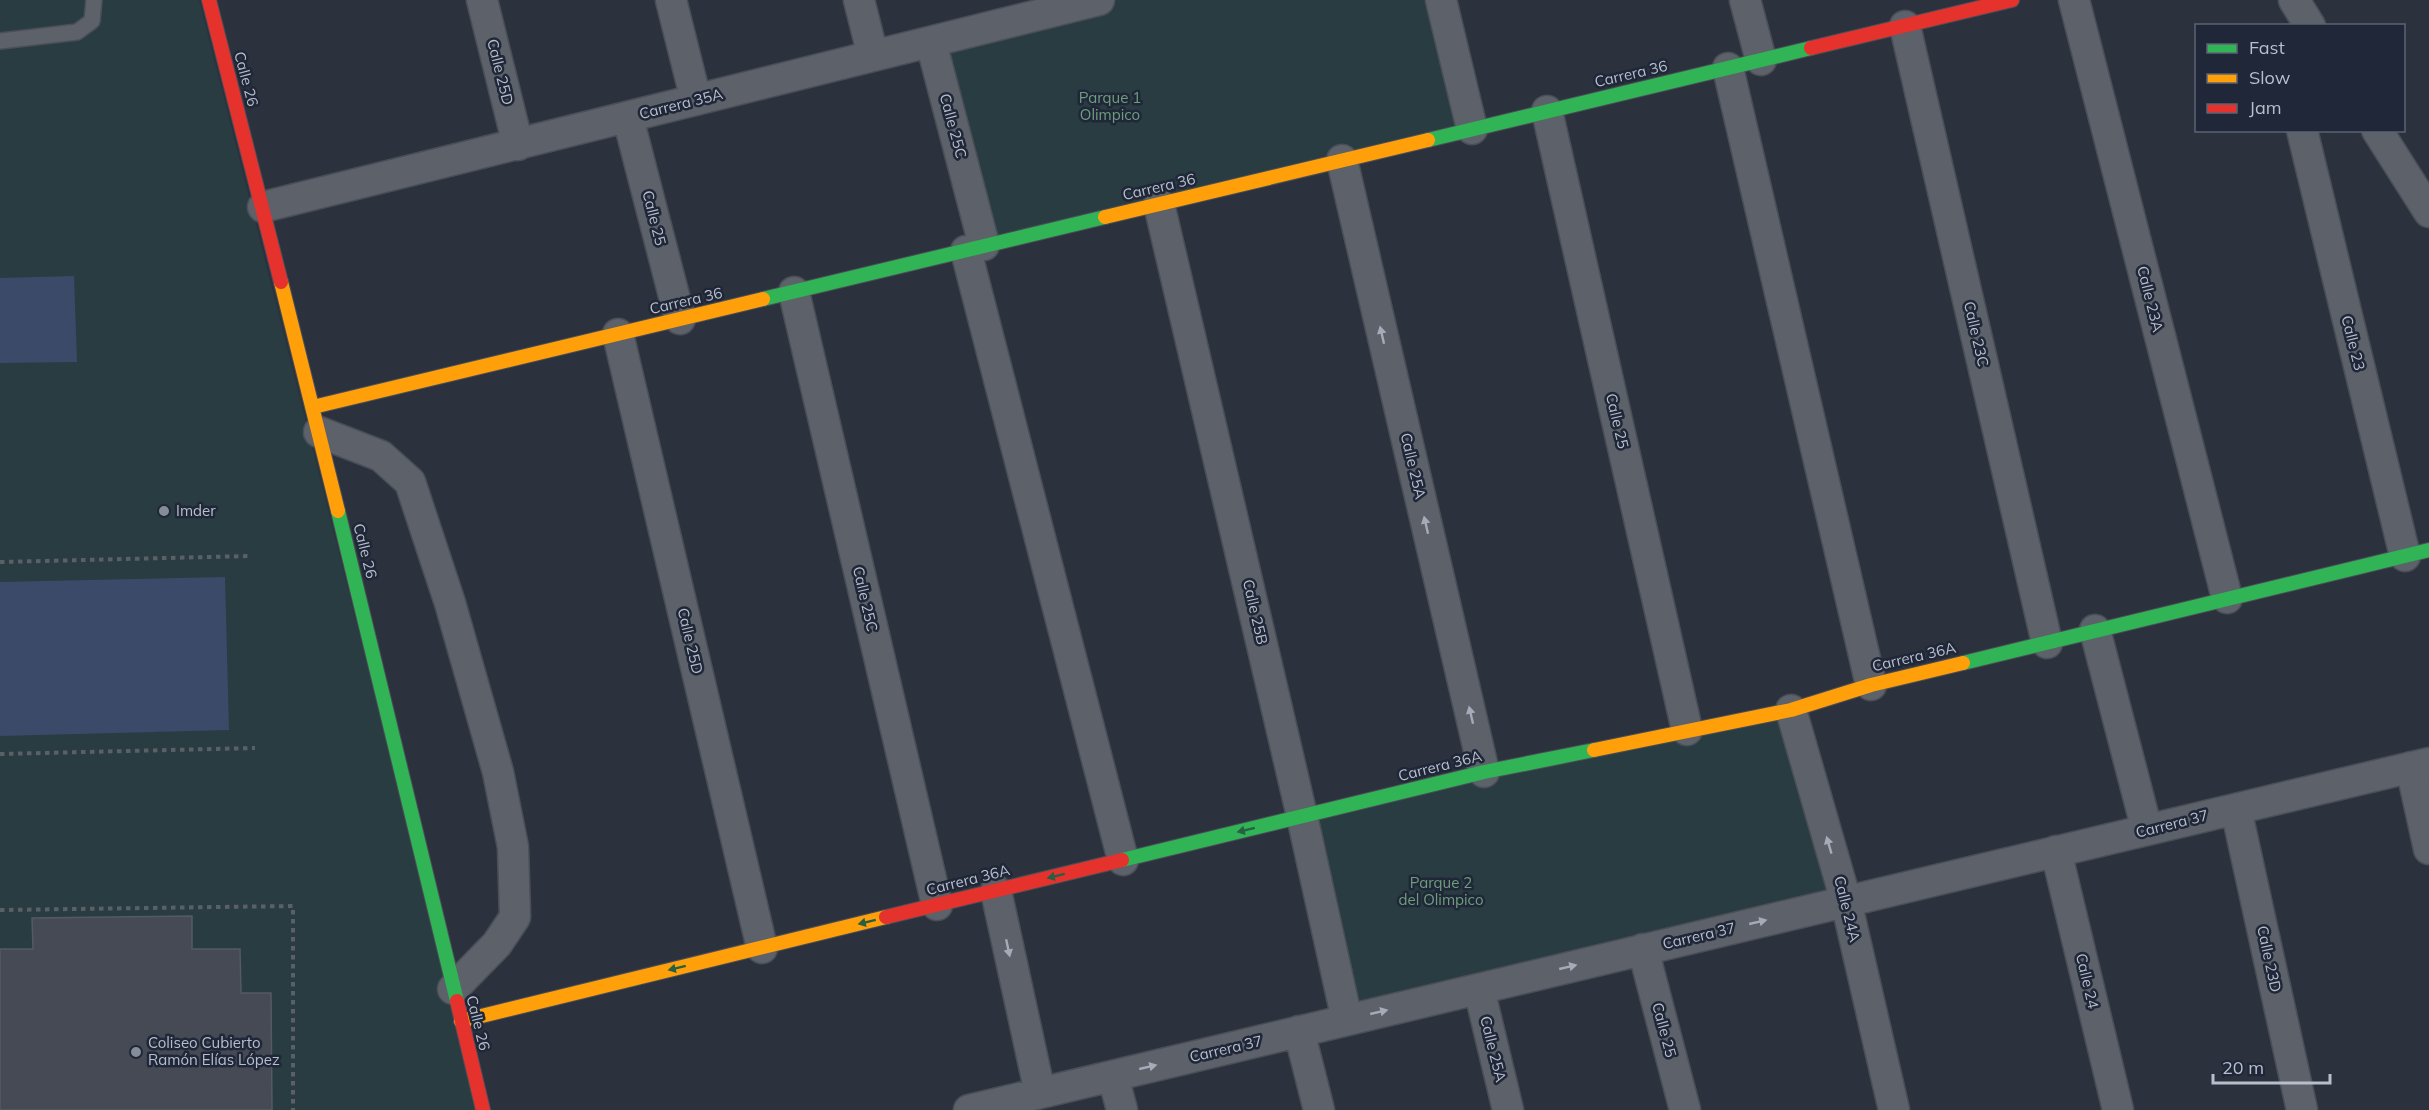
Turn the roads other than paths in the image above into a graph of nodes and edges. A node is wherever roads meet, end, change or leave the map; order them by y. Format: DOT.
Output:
graph roads {
  1 [pos="94,0"];
  2 [pos="209,0"];
  3 [pos="482,0"];
  4 [pos="671,0"];
  5 [pos="859,0"];
  6 [pos="1099,0"];
  7 [pos="1442,0"];
  8 [pos="1745,0"];
  9 [pos="2012,0"];
  10 [pos="2074,0"];
  11 [pos="2294,0"];
  12 [pos="1061,5"];
  13 [pos="2309,24"];
  14 [pos="1905,26"];
  15 [pos="0,41"];
  16 [pos="931,42"];
  17 [pos="873,56"];
  18 [pos="1761,60"];
  19 [pos="1728,68"];
  20 [pos="696,100"];
  21 [pos="1547,111"];
  22 [pos="628,117"];
  23 [pos="1472,129"];
  24 [pos="2303,132"];
  25 [pos="2378,132"];
  26 [pos="518,145"];
  27 [pos="1341,160"];
  28 [pos="1159,204"];
  29 [pos="263,207"];
  30 [pos="2429,212"];
  31 [pos="975,248"];
  32 [pos="794,292"];
  33 [pos="680,320"];
  34 [pos="618,334"];
  35 [pos="316,420"];
  36 [pos="2417,553"];
  37 [pos="2227,598"];
  38 [pos="2095,630"];
  39 [pos="2047,643"];
  40 [pos="1870,685"];
  41 [pos="1791,710"];
  42 [pos="1688,730"];
  43 [pos="2420,765"];
  44 [pos="1484,772"];
  45 [pos="2236,809"];
  46 [pos="1302,816"];
  47 [pos="2147,830"];
  48 [pos="2429,849"];
  49 [pos="2056,851"];
  50 [pos="1123,860"];
  51 [pos="996,891"];
  52 [pos="1846,901"];
  53 [pos="937,905"];
  54 [pos="762,948"];
  55 [pos="1643,949"];
  56 [pos="1479,988"];
  57 [pos="453,989"];
  58 [pos="1347,1020"];
  59 [pos="461,1021"];
  60 [pos="1299,1031"];
  61 [pos="1113,1076"];
  62 [pos="1040,1093"];
  63 [pos="483,1110"];
  64 [pos="969,1110"];
  65 [pos="1122,1110"];
  66 [pos="1319,1110"];
  67 [pos="1508,1110"];
  68 [pos="1685,1110"];
  69 [pos="1894,1110"];
  70 [pos="2118,1110"];
  71 [pos="2302,1110"];
  1 -- 15 [label="lane"];
  2 -- 29 [label="street, Calle 26"];
  3 -- 26 [label="street, Calle 25D"];
  4 -- 20 [label="street"];
  5 -- 17 [label="street"];
  6 -- 12 [label="street, Carrera 35A"];
  7 -- 23 [label="street"];
  8 -- 18 [label="street"];
  9 -- 14 [label="street, Carrera 36"];
  10 -- 37 [label="street, Calle 23A"];
  11 -- 13 [label="street"];
  12 -- 16 [label="street, Carrera 35A"];
  14 -- 18 [label="street, Carrera 36"];
  14 -- 39 [label="street, Calle 23C"];
  16 -- 17 [label="street, Carrera 35A"];
  16 -- 31 [label="street, Calle 25C"];
  17 -- 20 [label="street, Carrera 35A"];
  18 -- 19 [label="street, Carrera 36"];
  19 -- 21 [label="street, Carrera 36"];
  19 -- 40 [label="street"];
  20 -- 22 [label="street, Carrera 35A"];
  21 -- 23 [label="street, Carrera 36"];
  21 -- 42 [label="street, Calle 25"];
  22 -- 26 [label="street, Carrera 35A"];
  22 -- 33 [label="street, Calle 25"];
  23 -- 27 [label="street, Carrera 36"];
  24 -- 36 [label="street, Calle 23"];
  25 -- 30 [label="street"];
  26 -- 29 [label="street, Carrera 35A"];
  27 -- 28 [label="street, Carrera 36"];
  44 -- 27 [label="street, Calle 25A, one-way"];
  28 -- 31 [label="street, Carrera 36"];
  28 -- 46 [label="street, Calle 25B"];
  29 -- 35 [label="street, Calle 26"];
  31 -- 32 [label="street, Carrera 36"];
  31 -- 50 [label="street, Calle 25C"];
  32 -- 33 [label="street, Carrera 36"];
  32 -- 53 [label="street, Calle 25C"];
  33 -- 34 [label="street, Carrera 36"];
  34 -- 35 [label="street, Carrera 36"];
  34 -- 54 [label="street, Calle 25D"];
  35 -- 57 [label="street, Calle 26"];
  35 -- 57 [label="street"];
  36 -- 37 [label="street, Carrera 36A"];
  37 -- 38 [label="street, Carrera 36A"];
  38 -- 39 [label="street, Carrera 36A"];
  38 -- 47 [label="street"];
  39 -- 40 [label="street, Carrera 36A"];
  40 -- 41 [label="street, Carrera 36A"];
  41 -- 42 [label="street, Carrera 36A"];
  52 -- 41 [label="street, Calle 24A, one-way"];
  42 -- 44 [label="street, Carrera 36A"];
  43 -- 45 [label="street, Carrera 37"];
  43 -- 48 [label="street"];
  44 -- 46 [label="street, Carrera 36A"];
  45 -- 47 [label="street, Carrera 37"];
  45 -- 71 [label="street, Calle 23D"];
  46 -- 50 [label="street, Carrera 36A, one-way"];
  46 -- 58 [label="street, Calle 25B"];
  47 -- 49 [label="street, Carrera 37"];
  49 -- 52 [label="street, Carrera 37"];
  49 -- 70 [label="street, Calle 24"];
  50 -- 51 [label="street, Carrera 36A, one-way"];
  51 -- 53 [label="street, Carrera 36A"];
  51 -- 62 [label="street, one-way"];
  55 -- 52 [label="street, Carrera 37, one-way"];
  52 -- 69 [label="street, Calle 24A"];
  53 -- 54 [label="street, Carrera 36A, one-way"];
  54 -- 59 [label="street, Carrera 36A, one-way"];
  56 -- 55 [label="street, Carrera 37, one-way"];
  55 -- 68 [label="street, Calle 25"];
  58 -- 56 [label="street, Carrera 37, one-way"];
  56 -- 67 [label="street, Calle 25A"];
  57 -- 59 [label="street, Calle 26"];
  58 -- 60 [label="street, Carrera 37"];
  59 -- 63 [label="street, Calle 26"];
  61 -- 60 [label="street, Carrera 37, one-way"];
  60 -- 66 [label="street"];
  61 -- 62 [label="street, Carrera 37"];
  61 -- 65 [label="street"];
  62 -- 64 [label="street, Carrera 37"];
}
